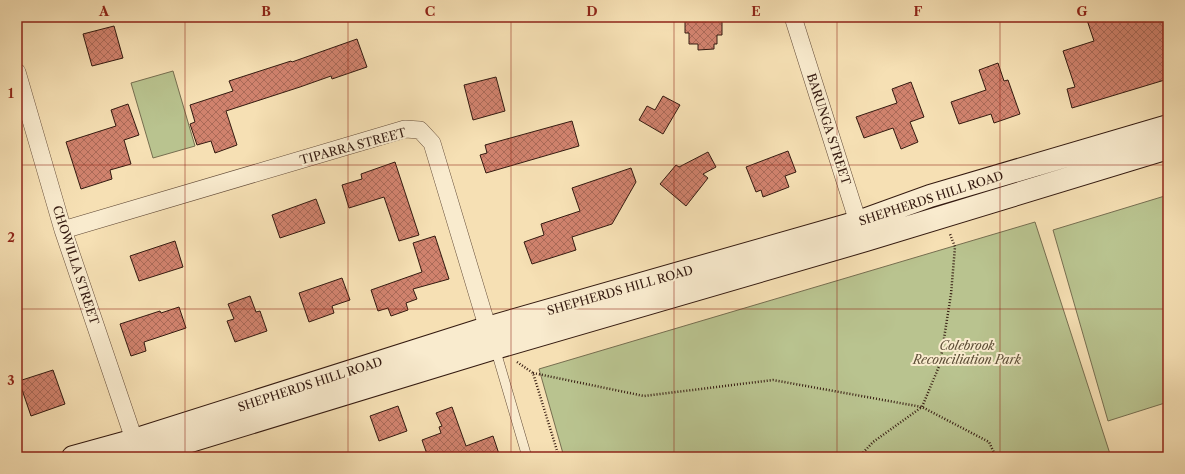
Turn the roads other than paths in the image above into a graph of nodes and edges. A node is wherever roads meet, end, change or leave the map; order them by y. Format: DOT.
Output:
graph roads {
  1 [pos="793,17"];
  2 [pos="17,72"];
  3 [pos="1168,126"];
  4 [pos="1168,148"];
  5 [pos="64,230"];
  6 [pos="862,231"];
  7 [pos="487,328"];
  8 [pos="495,348"];
  9 [pos="137,451"];
  10 [pos="73,457"];
  11 [pos="527,457"];
  1 -- 6 [label="street, BARUNGA STREET"];
  2 -- 5 [label="street, CHOWILLA STREET"];
  3 -- 6 [label="main road, SHEPHERDS HILL ROAD"];
  4 -- 6 [label="main road, SHEPHERDS HILL ROAD"];
  5 -- 7 [label="street, TIPARRA STREET"];
  5 -- 9 [label="street, CHOWILLA STREET"];
  6 -- 7 [label="main road, SHEPHERDS HILL ROAD"];
  6 -- 8 [label="main road, SHEPHERDS HILL ROAD"];
  7 -- 8 [label="street, TIPARRA STREET"];
  7 -- 9 [label="main road, SHEPHERDS HILL ROAD"];
  8 -- 9 [label="main road, SHEPHERDS HILL ROAD"];
  8 -- 11 [label="lane"];
  9 -- 10 [label="main road, SHEPHERDS HILL ROAD"];
}
